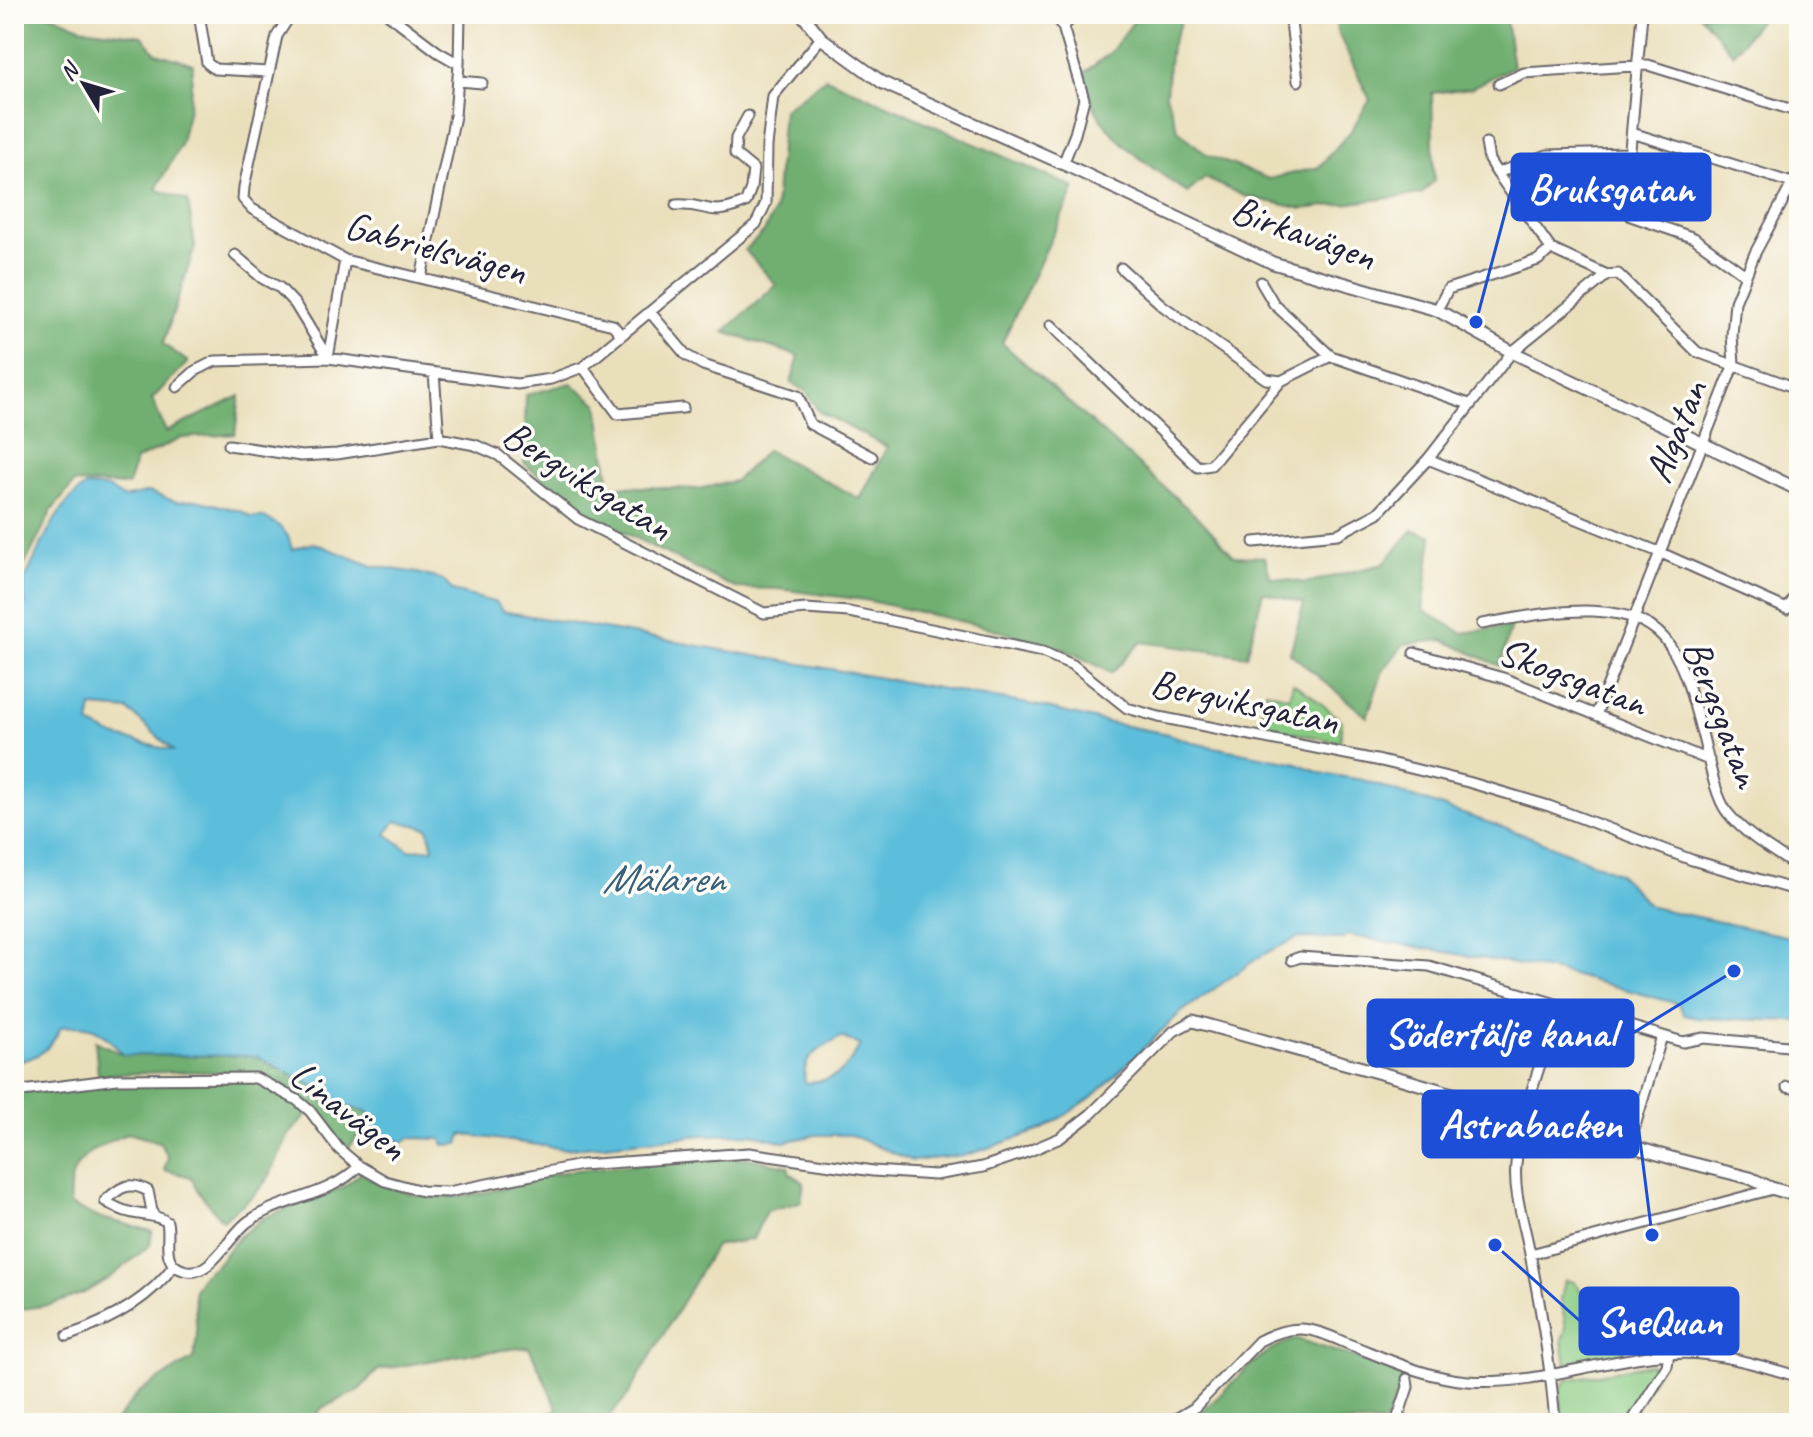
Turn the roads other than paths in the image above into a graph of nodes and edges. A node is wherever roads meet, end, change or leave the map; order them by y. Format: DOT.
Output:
graph roads {
  1 [pos="199,14"];
  2 [pos="291,14"];
  3 [pos="388,14"];
  4 [pos="460,14"];
  5 [pos="802,14"];
  6 [pos="1053,14"];
  7 [pos="1075,14"];
  8 [pos="1290,14"];
  9 [pos="1642,14"];
  10 [pos="1063,27"];
  11 [pos="821,38"];
  12 [pos="459,64"];
  13 [pos="1639,66"];
  14 [pos="269,72"];
  15 [pos="459,81"];
  16 [pos="1298,81"];
  17 [pos="482,83"];
  18 [pos="1499,84"];
  19 [pos="1799,112"];
  20 [pos="748,116"];
  21 [pos="1632,133"];
  22 [pos="1486,143"];
  23 [pos="1629,153"];
  24 [pos="1063,164"];
  25 [pos="1799,171"];
  26 [pos="1497,173"];
  27 [pos="1792,183"];
  28 [pos="676,205"];
  29 [pos="1551,249"];
  30 [pos="235,255"];
  31 [pos="345,260"];
  32 [pos="1121,268"];
  33 [pos="1744,274"];
  34 [pos="1607,275"];
  35 [pos="421,278"];
  36 [pos="1261,282"];
  37 [pos="1437,310"];
  38 [pos="650,312"];
  39 [pos="1051,325"];
  40 [pos="621,335"];
  41 [pos="1512,352"];
  42 [pos="1331,356"];
  43 [pos="328,358"];
  44 [pos="1734,364"];
  45 [pos="583,367"];
  46 [pos="434,373"];
  47 [pos="1281,381"];
  48 [pos="177,387"];
  49 [pos="1799,389"];
  50 [pos="1469,404"];
  51 [pos="683,408"];
  52 [pos="439,438"];
  53 [pos="229,445"];
  54 [pos="1702,445"];
  55 [pos="872,457"];
  56 [pos="1428,459"];
  57 [pos="1799,490"];
  58 [pos="1254,542"];
  59 [pos="1659,552"];
  60 [pos="1799,591"];
  61 [pos="1635,617"];
  62 [pos="1482,624"];
  63 [pos="1414,653"];
  64 [pos="1596,715"];
  65 [pos="1709,760"];
  66 [pos="1799,868"];
  67 [pos="1799,891"];
  68 [pos="1292,960"];
  69 [pos="1559,1005"];
  70 [pos="1193,1021"];
  71 [pos="1662,1036"];
  72 [pos="1799,1047"];
  73 [pos="1787,1087"];
  74 [pos="1799,1089"];
  75 [pos="14,1092"];
  76 [pos="1527,1115"];
  77 [pos="1629,1146"];
  78 [pos="359,1166"];
  79 [pos="1773,1189"];
  80 [pos="1799,1196"];
  81 [pos="153,1216"];
  82 [pos="1531,1254"];
  83 [pos="174,1265"];
  84 [pos="67,1336"];
  85 [pos="1669,1353"];
  86 [pos="1549,1373"];
  87 [pos="1799,1377"];
  88 [pos="1407,1379"];
  89 [pos="1169,1423"];
  90 [pos="1396,1423"];
  91 [pos="1555,1423"];
  92 [pos="1631,1423"];
  1 -- 14 [label="street"];
  2 -- 14 [label="street, Gabrielsvägen"];
  3 -- 12 [label="street"];
  4 -- 12 [label="street"];
  5 -- 11 [label="street, Birkavägen"];
  6 -- 10 [label="street"];
  7 -- 10 [label="street"];
  8 -- 16 [label="street"];
  9 -- 13 [label="street"];
  10 -- 24 [label="street"];
  11 -- 24 [label="street, Birkavägen"];
  11 -- 38 [label="street"];
  12 -- 15 [label="street"];
  13 -- 18 [label="street"];
  13 -- 19 [label="street"];
  13 -- 21 [label="street"];
  14 -- 31 [label="street, Gabrielsvägen"];
  15 -- 17 [label="street"];
  15 -- 35 [label="street"];
  20 -- 28 [label="street"];
  21 -- 23 [label="street"];
  21 -- 27 [label="street"];
  22 -- 26 [label="street"];
  23 -- 26 [label="street"];
  23 -- 33 [label="street"];
  24 -- 37 [label="street, Birkavägen"];
  25 -- 27 [label="street, Algatan"];
  26 -- 29 [label="street"];
  27 -- 33 [label="street, Algatan"];
  29 -- 34 [label="street"];
  29 -- 37 [label="street"];
  30 -- 43 [label="street"];
  31 -- 35 [label="street, Gabrielsvägen"];
  31 -- 43 [label="street"];
  32 -- 47 [label="street"];
  33 -- 44 [label="street, Algatan"];
  34 -- 41 [label="street"];
  34 -- 44 [label="street"];
  35 -- 40 [label="street, Gabrielsvägen"];
  36 -- 42 [label="street"];
  37 -- 41 [label="street, Birkavägen"];
  38 -- 40 [label="street"];
  38 -- 55 [label="street"];
  39 -- 47 [label="street"];
  40 -- 45 [label="street"];
  41 -- 50 [label="street"];
  41 -- 54 [label="street, Birkavägen"];
  42 -- 47 [label="street"];
  42 -- 50 [label="street"];
  43 -- 46 [label="street"];
  43 -- 48 [label="street"];
  44 -- 49 [label="street"];
  44 -- 54 [label="street, Algatan"];
  45 -- 46 [label="street"];
  45 -- 51 [label="street"];
  46 -- 52 [label="street, Bergviksgatan"];
  50 -- 56 [label="street"];
  52 -- 53 [label="street, Bergviksgatan"];
  52 -- 67 [label="street, Bergviksgatan"];
  54 -- 57 [label="street, Birkavägen"];
  54 -- 59 [label="street, Algatan"];
  56 -- 58 [label="street"];
  56 -- 59 [label="street"];
  59 -- 60 [label="street"];
  59 -- 61 [label="street, Algatan"];
  61 -- 62 [label="street, Bergsgatan"];
  61 -- 64 [label="street, Algatan"];
  61 -- 65 [label="street, Bergsgatan"];
  63 -- 64 [label="street, Skogsgatan"];
  64 -- 65 [label="street, Skogsgatan"];
  65 -- 66 [label="street, Bergsgatan"];
  68 -- 69 [label="street"];
  69 -- 71 [label="street"];
  69 -- 76 [label="street"];
  70 -- 76 [label="street"];
  70 -- 78 [label="street, Linavägen"];
  71 -- 72 [label="street"];
  71 -- 77 [label="street"];
  73 -- 74 [label="street"];
  75 -- 78 [label="street, Linavägen"];
  76 -- 77 [label="street"];
  76 -- 82 [label="street"];
  77 -- 79 [label="street"];
  78 -- 83 [label="street"];
  79 -- 80 [label="street"];
  79 -- 82 [label="street"];
  81 -- 81 [label="street"];
  81 -- 83 [label="street"];
  82 -- 86 [label="street"];
  83 -- 84 [label="street"];
  85 -- 86 [label="street"];
  85 -- 87 [label="street"];
  85 -- 92 [label="street"];
  86 -- 89 [label="street"];
  86 -- 91 [label="street"];
  88 -- 90 [label="street"];
}
